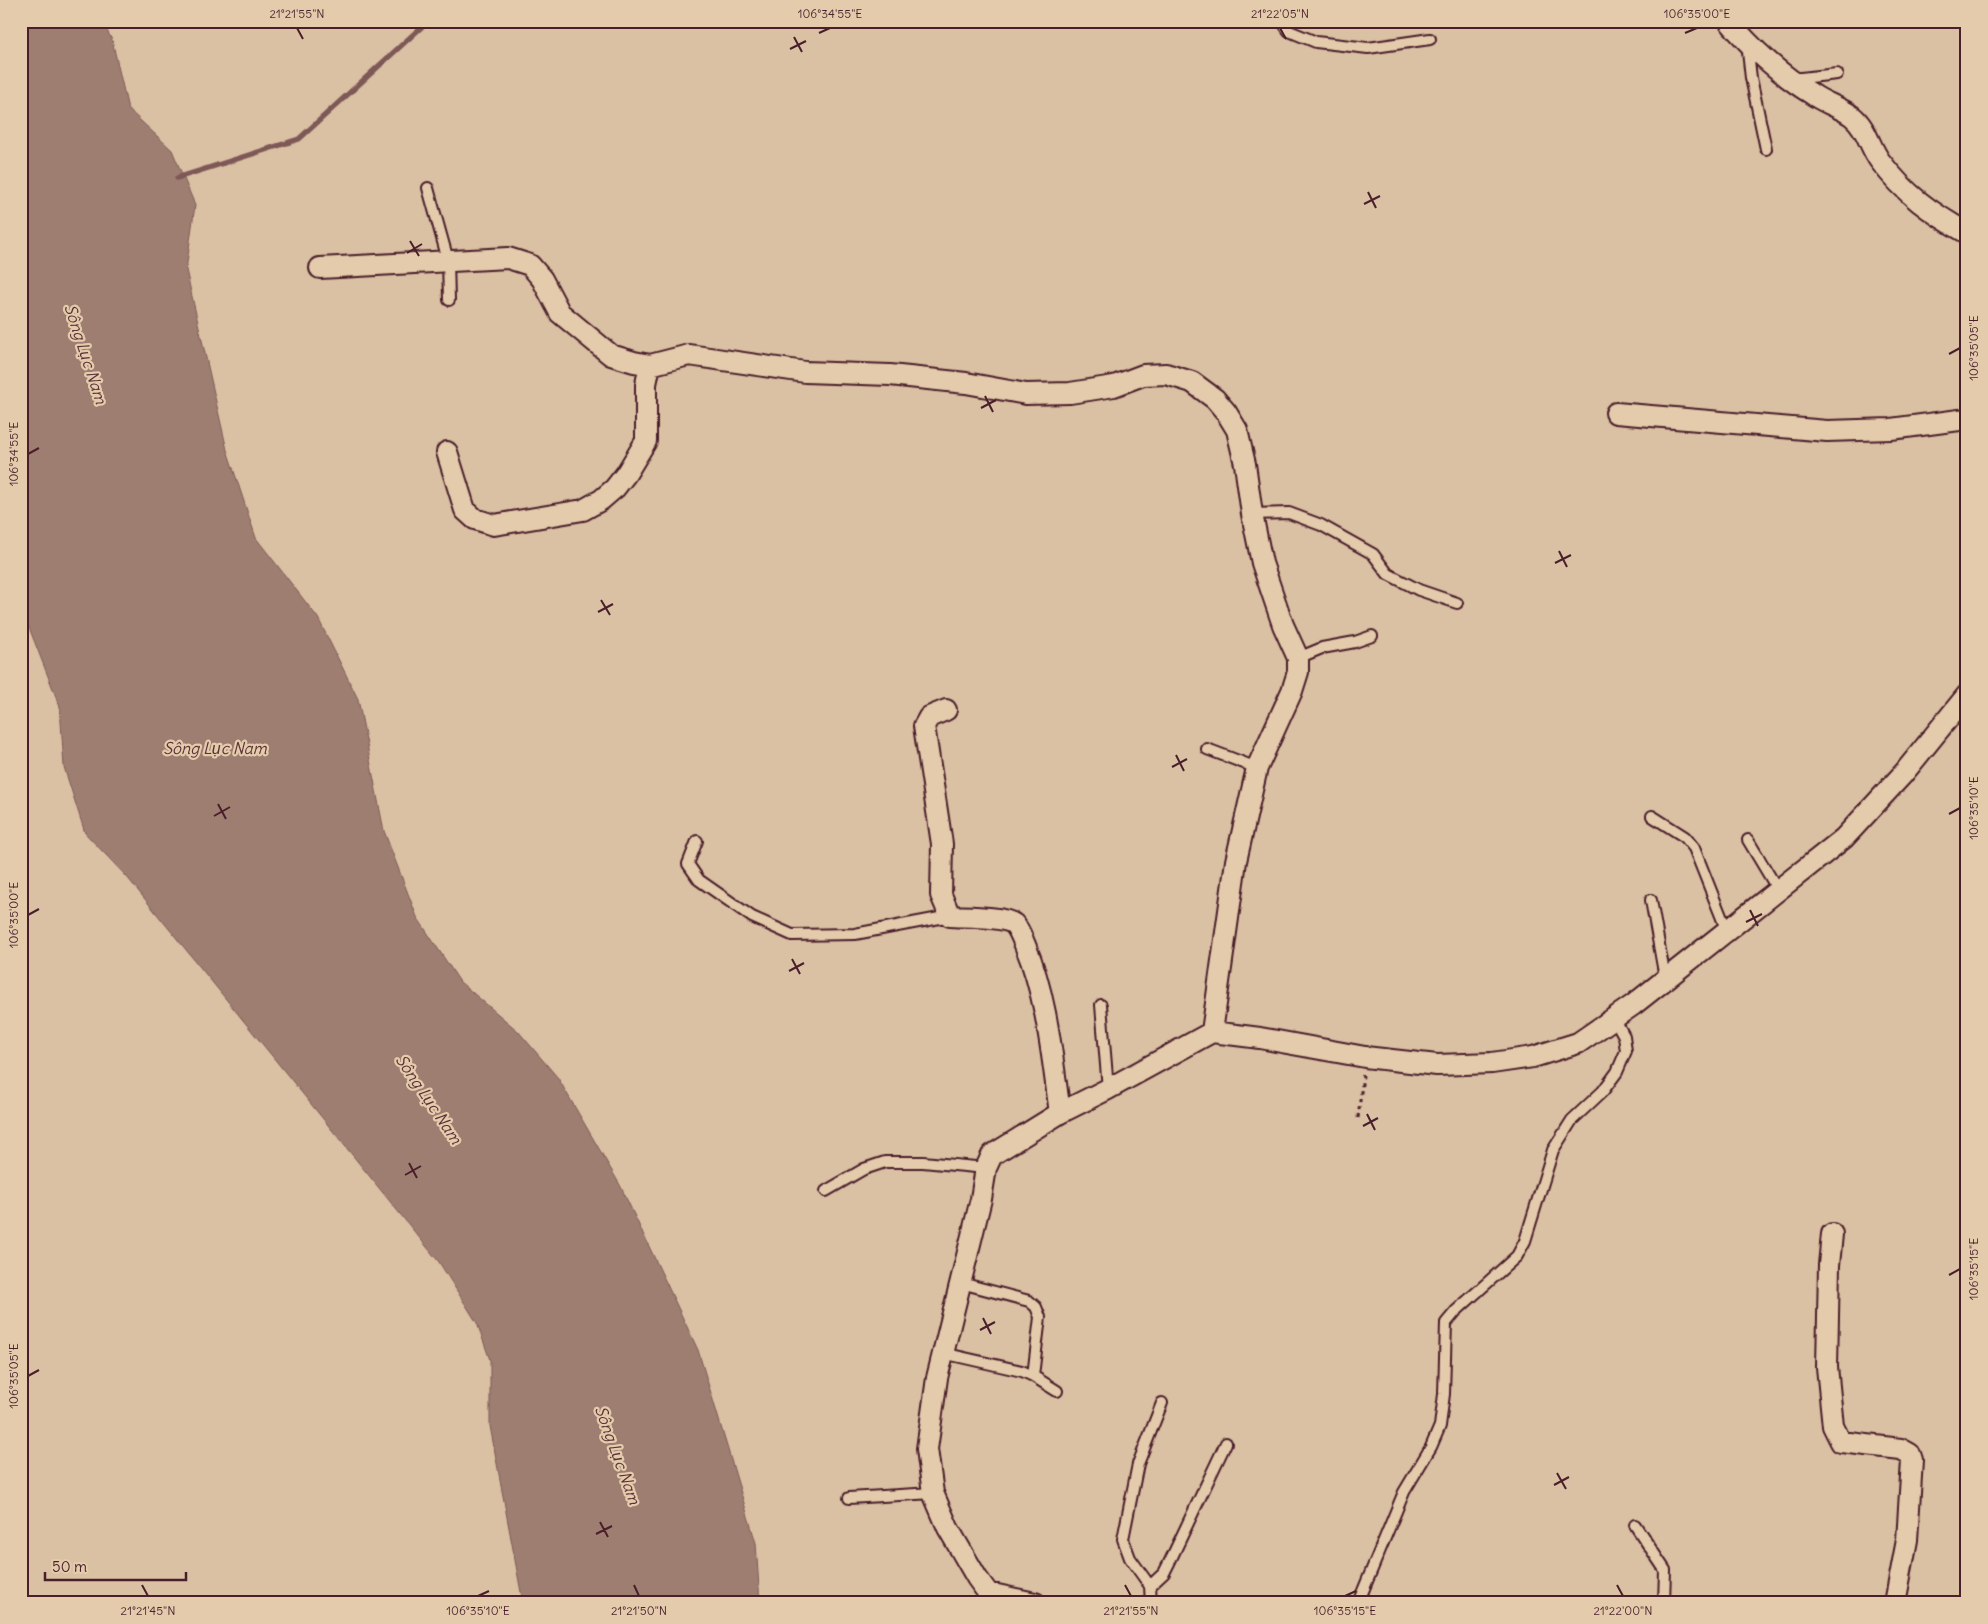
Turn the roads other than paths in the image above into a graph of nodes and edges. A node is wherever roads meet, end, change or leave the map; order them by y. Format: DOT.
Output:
graph roads {
  1 [pos="1282,21"];
  2 [pos="1729,21"];
  3 [pos="1430,39"];
  4 [pos="1747,42"];
  5 [pos="1837,74"];
  6 [pos="1791,79"];
  7 [pos="1766,149"];
  8 [pos="428,188"];
  9 [pos="1967,233"];
  10 [pos="448,260"];
  11 [pos="320,268"];
  12 [pos="449,300"];
  13 [pos="650,365"];
  14 [pos="1616,413"];
  15 [pos="1967,419"];
  16 [pos="447,452"];
  17 [pos="1252,514"];
  18 [pos="1457,603"];
  19 [pos="1372,636"];
  20 [pos="1298,658"];
  21 [pos="1967,695"];
  22 [pos="946,710"];
  23 [pos="1207,748"];
  24 [pos="1257,768"];
  25 [pos="1652,816"];
  26 [pos="1748,840"];
  27 [pos="697,841"];
  28 [pos="1778,890"];
  29 [pos="1651,900"];
  30 [pos="950,916"];
  31 [pos="1727,931"];
  32 [pos="1665,978"];
  33 [pos="1101,1005"];
  34 [pos="1614,1018"];
  35 [pos="1212,1032"];
  36 [pos="1108,1090"];
  37 [pos="1060,1113"];
  38 [pos="986,1168"];
  39 [pos="826,1191"];
  40 [pos="1832,1234"];
  41 [pos="961,1283"];
  42 [pos="943,1353"];
  43 [pos="1033,1376"];
  44 [pos="1057,1391"];
  45 [pos="1162,1403"];
  46 [pos="1226,1443"];
  47 [pos="933,1493"];
  48 [pos="849,1498"];
  49 [pos="1635,1525"];
  50 [pos="1150,1586"];
  51 [pos="985,1598"];
  52 [pos="1035,1603"];
  53 [pos="1151,1603"];
  54 [pos="1358,1603"];
  55 [pos="1664,1603"];
  56 [pos="1896,1603"];
  1 -- 3 [label="lane"];
  2 -- 4 [label="street"];
  4 -- 6 [label="street"];
  4 -- 7 [label="lane"];
  5 -- 6 [label="lane"];
  6 -- 9 [label="street"];
  8 -- 10 [label="lane"];
  10 -- 11 [label="street"];
  10 -- 12 [label="lane"];
  10 -- 13 [label="street"];
  13 -- 16 [label="street"];
  13 -- 17 [label="street"];
  14 -- 15 [label="street"];
  17 -- 18 [label="lane"];
  17 -- 20 [label="street"];
  19 -- 20 [label="lane"];
  20 -- 24 [label="street"];
  21 -- 28 [label="street"];
  22 -- 30 [label="street"];
  23 -- 24 [label="lane"];
  24 -- 35 [label="street"];
  25 -- 31 [label="lane"];
  26 -- 28 [label="lane"];
  27 -- 30 [label="lane"];
  28 -- 31 [label="street"];
  29 -- 32 [label="lane"];
  30 -- 37 [label="street"];
  31 -- 32 [label="street"];
  32 -- 34 [label="street"];
  33 -- 36 [label="lane"];
  34 -- 35 [label="street"];
  34 -- 54 [label="lane"];
  35 -- 36 [label="street"];
  36 -- 37 [label="street"];
  37 -- 38 [label="street"];
  38 -- 39 [label="lane"];
  38 -- 41 [label="street"];
  40 -- 56 [label="street"];
  41 -- 42 [label="street"];
  41 -- 43 [label="lane"];
  42 -- 43 [label="lane"];
  42 -- 47 [label="street"];
  43 -- 44 [label="lane"];
  45 -- 50 [label="lane"];
  46 -- 50 [label="lane"];
  47 -- 48 [label="lane"];
  47 -- 51 [label="street"];
  49 -- 55 [label="lane"];
  50 -- 53 [label="lane"];
  51 -- 52 [label="street"];
}
